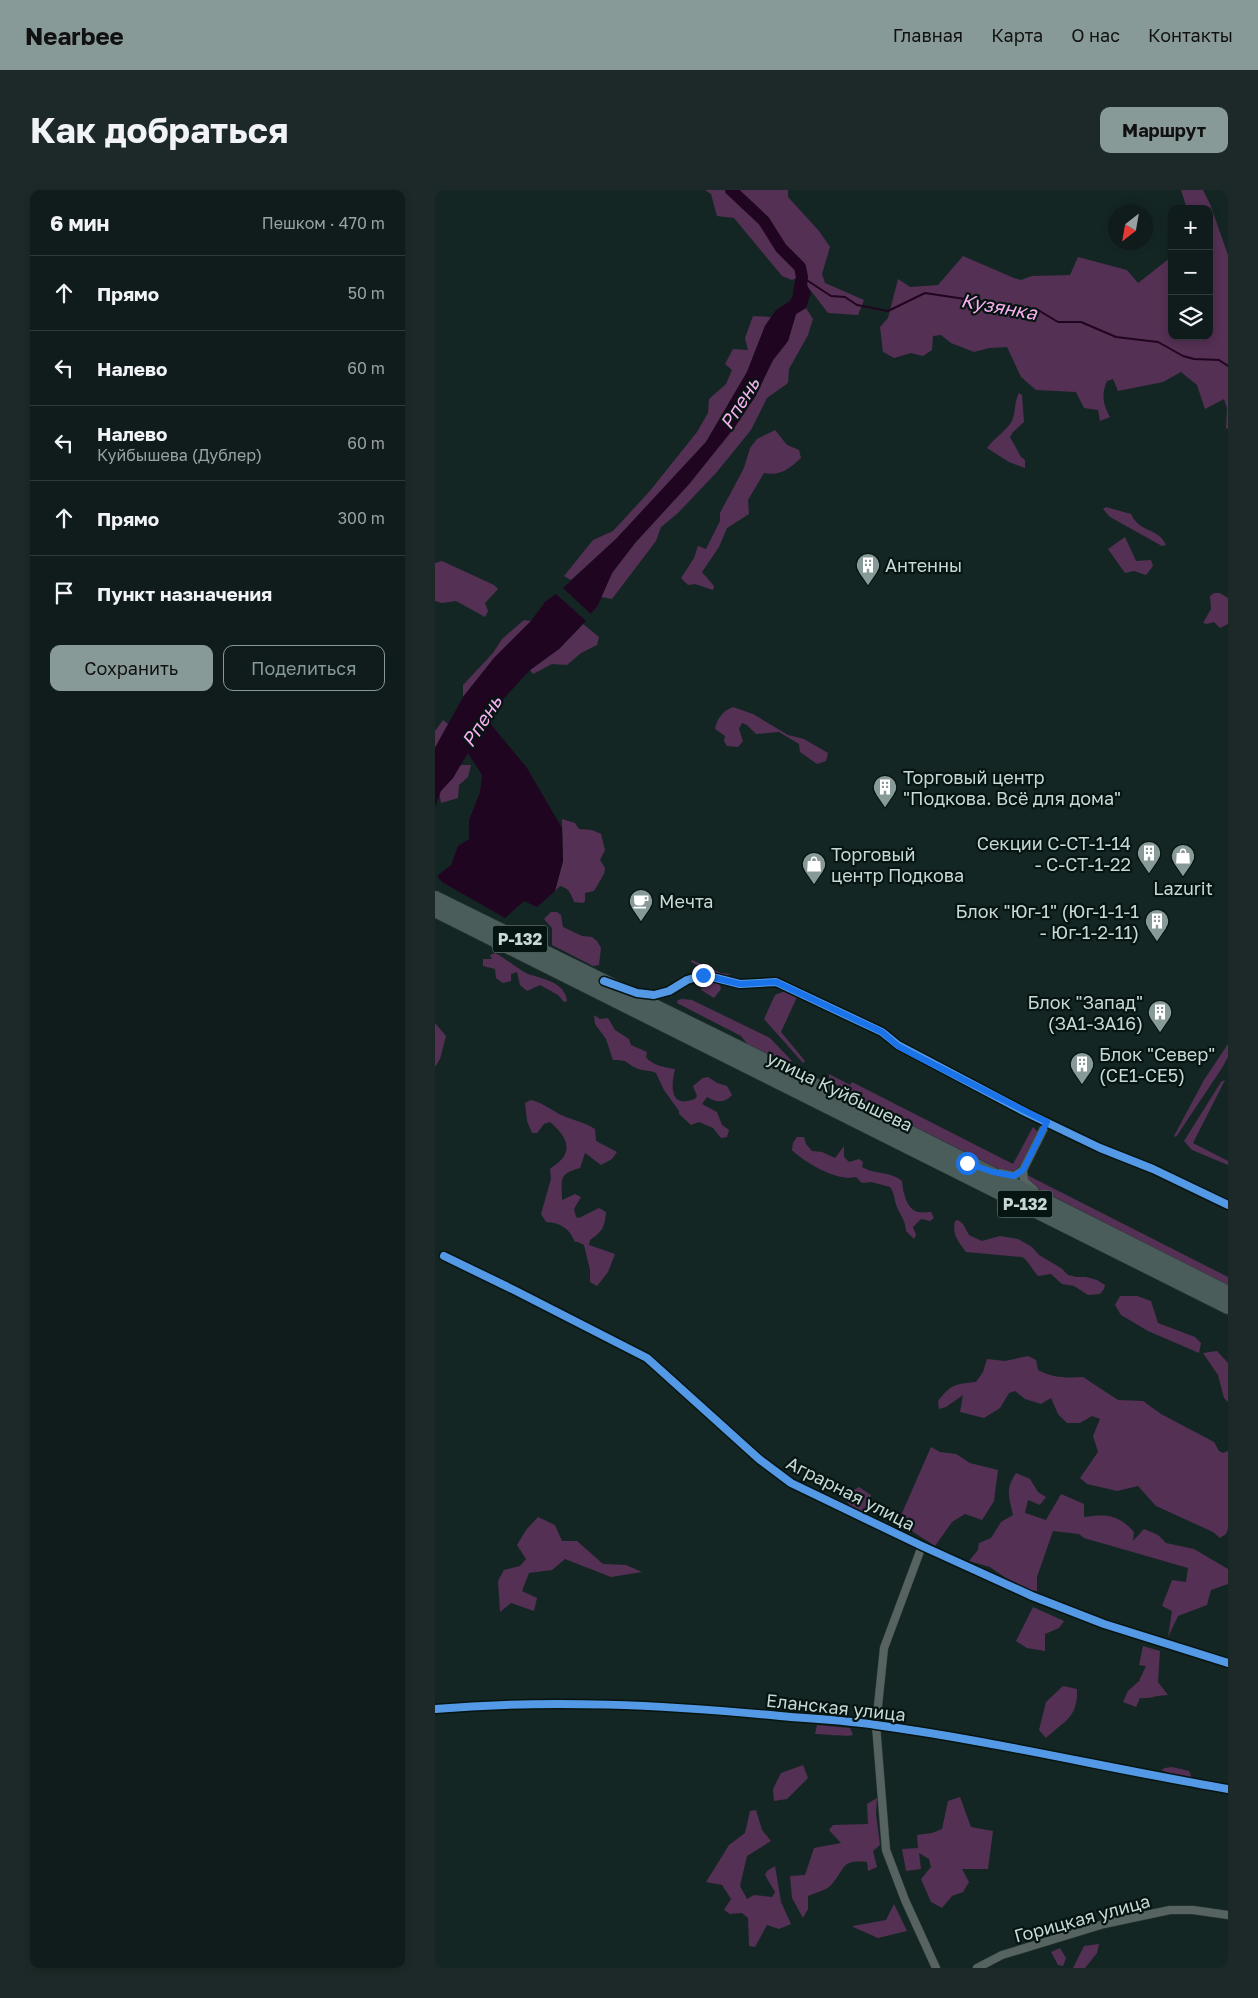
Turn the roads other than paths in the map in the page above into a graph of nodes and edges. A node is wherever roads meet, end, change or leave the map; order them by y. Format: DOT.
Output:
graph roads {
  1 [pos="435,898"];
  2 [pos="435,910"];
  3 [pos="604,981"];
  4 [pos="1047,1122"];
  5 [pos="967,1163"];
  6 [pos="1023,1170"];
  7 [pos="1228,1205"];
  8 [pos="1057,1207"];
  9 [pos="444,1256"];
  10 [pos="1228,1294"];
  11 [pos="1228,1307"];
  12 [pos="922,1546"];
  13 [pos="1228,1663"];
  14 [pos="435,1708"];
  15 [pos="876,1725"];
  16 [pos="1228,1789"];
  17 [pos="1228,1915"];
  18 [pos="937,1968"];
  19 [pos="977,1968"];
  1 -- 3 [label="highway, улица Куйбышева / Р-132"];
  2 -- 11 [label="highway, улица Куйбышева / Р-132"];
  3 -- 4 [label="street"];
  3 -- 5 [label="highway, улица Куйбышева / Р-132"];
  4 -- 6 [label="street"];
  4 -- 7 [label="street"];
  5 -- 6 [label="street"];
  5 -- 8 [label="highway, улица Куйбышева / Р-132"];
  6 -- 8 [label="street"];
  8 -- 10 [label="highway, улица Куйбышева / Р-132"];
  9 -- 12 [label="street, Аграрная улица"];
  12 -- 13 [label="street, Аграрная улица"];
  12 -- 15 [label="street"];
  14 -- 15 [label="street, Еланская улица"];
  15 -- 16 [label="street, Еланская улица"];
  15 -- 18 [label="street"];
  17 -- 19 [label="street, Горицкая улица"];
}
